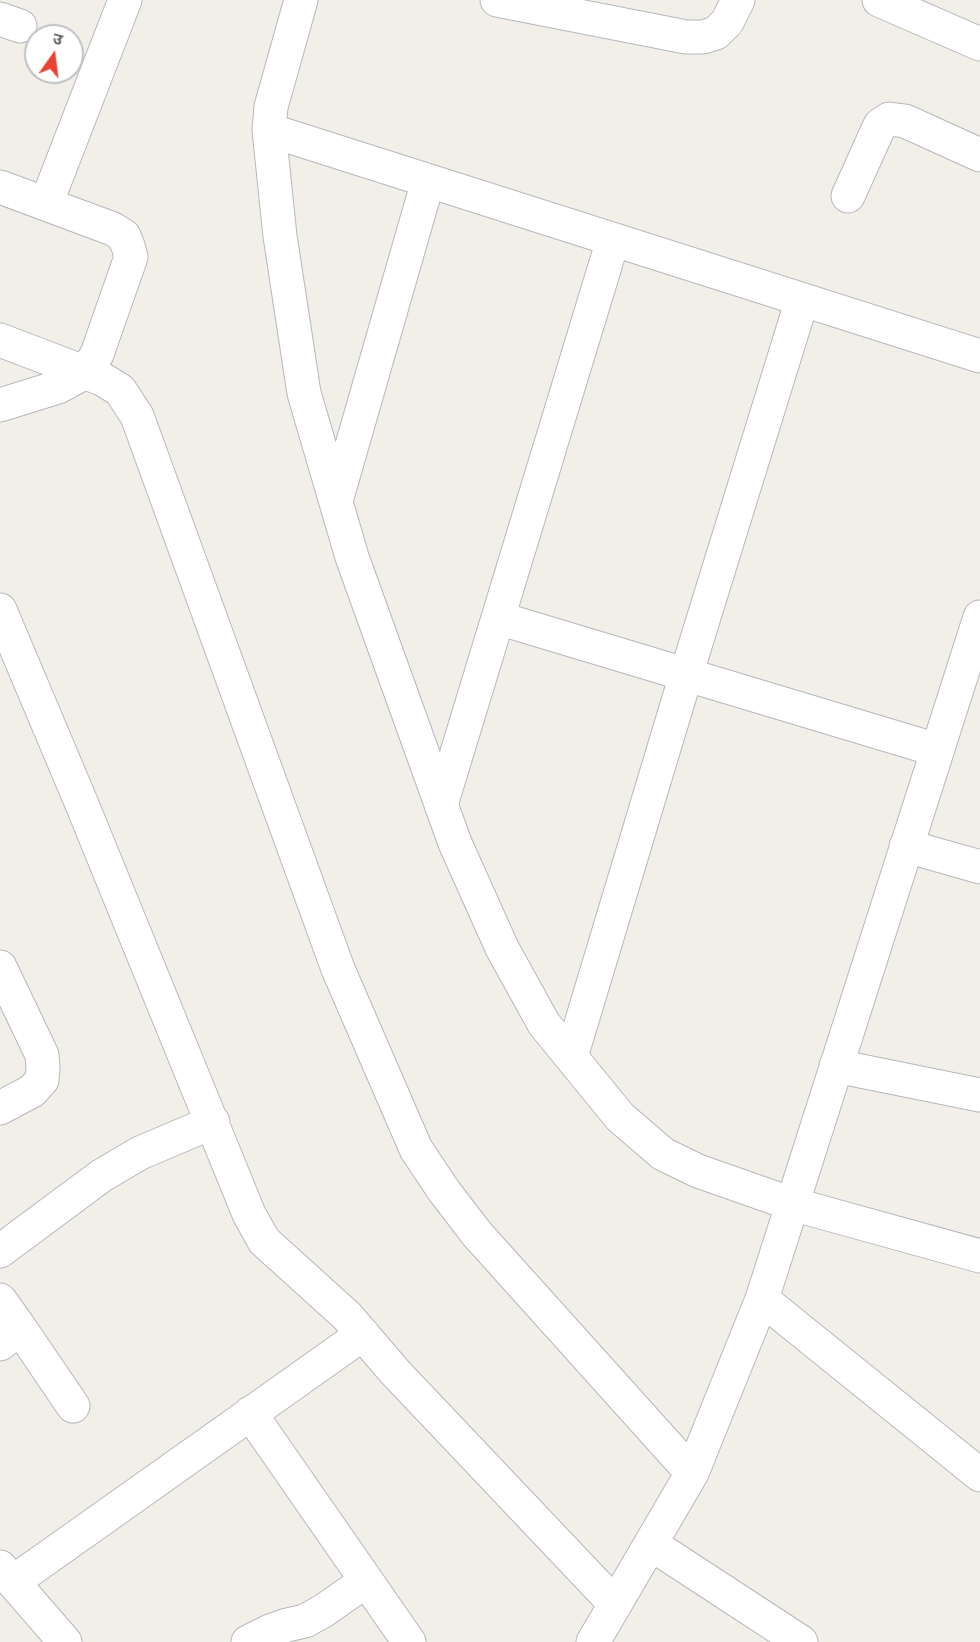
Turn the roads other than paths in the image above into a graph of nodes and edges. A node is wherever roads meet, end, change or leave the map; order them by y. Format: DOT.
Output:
graph roads {
  1 [pos="125,0"];
  2 [pos="301,0"];
  3 [pos="738,0"];
  4 [pos="879,0"];
  5 [pos="516,2"];
  6 [pos="980,44"];
  7 [pos="269,130"];
  8 [pos="980,155"];
  9 [pos="428,181"];
  10 [pos="0,187"];
  11 [pos="848,196"];
  12 [pos="46,204"];
  13 [pos="613,240"];
  14 [pos="802,300"];
  15 [pos="0,340"];
  16 [pos="980,356"];
  17 [pos="86,372"];
  18 [pos="0,405"];
  19 [pos="336,501"];
  20 [pos="0,610"];
  21 [pos="980,617"];
  22 [pos="498,618"];
  23 [pos="686,675"];
  24 [pos="966,707"];
  25 [pos="937,750"];
  26 [pos="441,806"];
  27 [pos="906,846"];
  28 [pos="980,867"];
  29 [pos="0,967"];
  30 [pos="571,1057"];
  31 [pos="836,1066"];
  32 [pos="980,1095"];
  33 [pos="0,1108"];
  34 [pos="213,1122"];
  35 [pos="792,1204"];
  36 [pos="0,1251"];
  37 [pos="980,1256"];
  38 [pos="762,1299"];
  39 [pos="0,1300"];
  40 [pos="363,1334"];
  41 [pos="10,1336"];
  42 [pos="73,1406"];
  43 [pos="250,1413"];
  44 [pos="692,1473"];
  45 [pos="980,1475"];
  46 [pos="651,1545"];
  47 [pos="6,1574"];
  48 [pos="366,1581"];
  49 [pos="615,1604"];
  50 [pos="65,1642"];
  51 [pos="248,1642"];
  52 [pos="409,1642"];
  53 [pos="593,1642"];
  54 [pos="801,1642"];
  1 -- 12 [label="street"];
  2 -- 7 [label="street"];
  3 -- 5 [label="street"];
  4 -- 6 [label="street"];
  7 -- 9 [label="street"];
  7 -- 19 [label="street"];
  8 -- 11 [label="street"];
  9 -- 13 [label="street"];
  9 -- 19 [label="street"];
  10 -- 12 [label="street"];
  12 -- 17 [label="street"];
  13 -- 14 [label="street"];
  13 -- 22 [label="street"];
  14 -- 16 [label="street"];
  14 -- 23 [label="street"];
  15 -- 17 [label="street"];
  17 -- 18 [label="street"];
  17 -- 44 [label="street"];
  19 -- 26 [label="street"];
  20 -- 34 [label="street"];
  21 -- 24 [label="street"];
  22 -- 23 [label="street"];
  22 -- 26 [label="street"];
  23 -- 25 [label="street"];
  23 -- 30 [label="street"];
  24 -- 25 [label="street"];
  25 -- 27 [label="street"];
  26 -- 30 [label="street"];
  27 -- 28 [label="street"];
  27 -- 31 [label="street"];
  29 -- 33 [label="street"];
  30 -- 35 [label="street"];
  31 -- 32 [label="street"];
  31 -- 35 [label="street"];
  34 -- 36 [label="street"];
  34 -- 40 [label="street"];
  35 -- 37 [label="street"];
  35 -- 38 [label="street"];
  38 -- 44 [label="street"];
  38 -- 45 [label="street"];
  39 -- 41 [label="street"];
  40 -- 43 [label="street"];
  40 -- 49 [label="street"];
  41 -- 42 [label="street"];
  43 -- 47 [label="street"];
  43 -- 48 [label="street"];
  44 -- 46 [label="street"];
  46 -- 49 [label="street"];
  46 -- 54 [label="street"];
  47 -- 50 [label="street"];
  48 -- 51 [label="street"];
  48 -- 52 [label="street"];
  49 -- 53 [label="street"];
}
